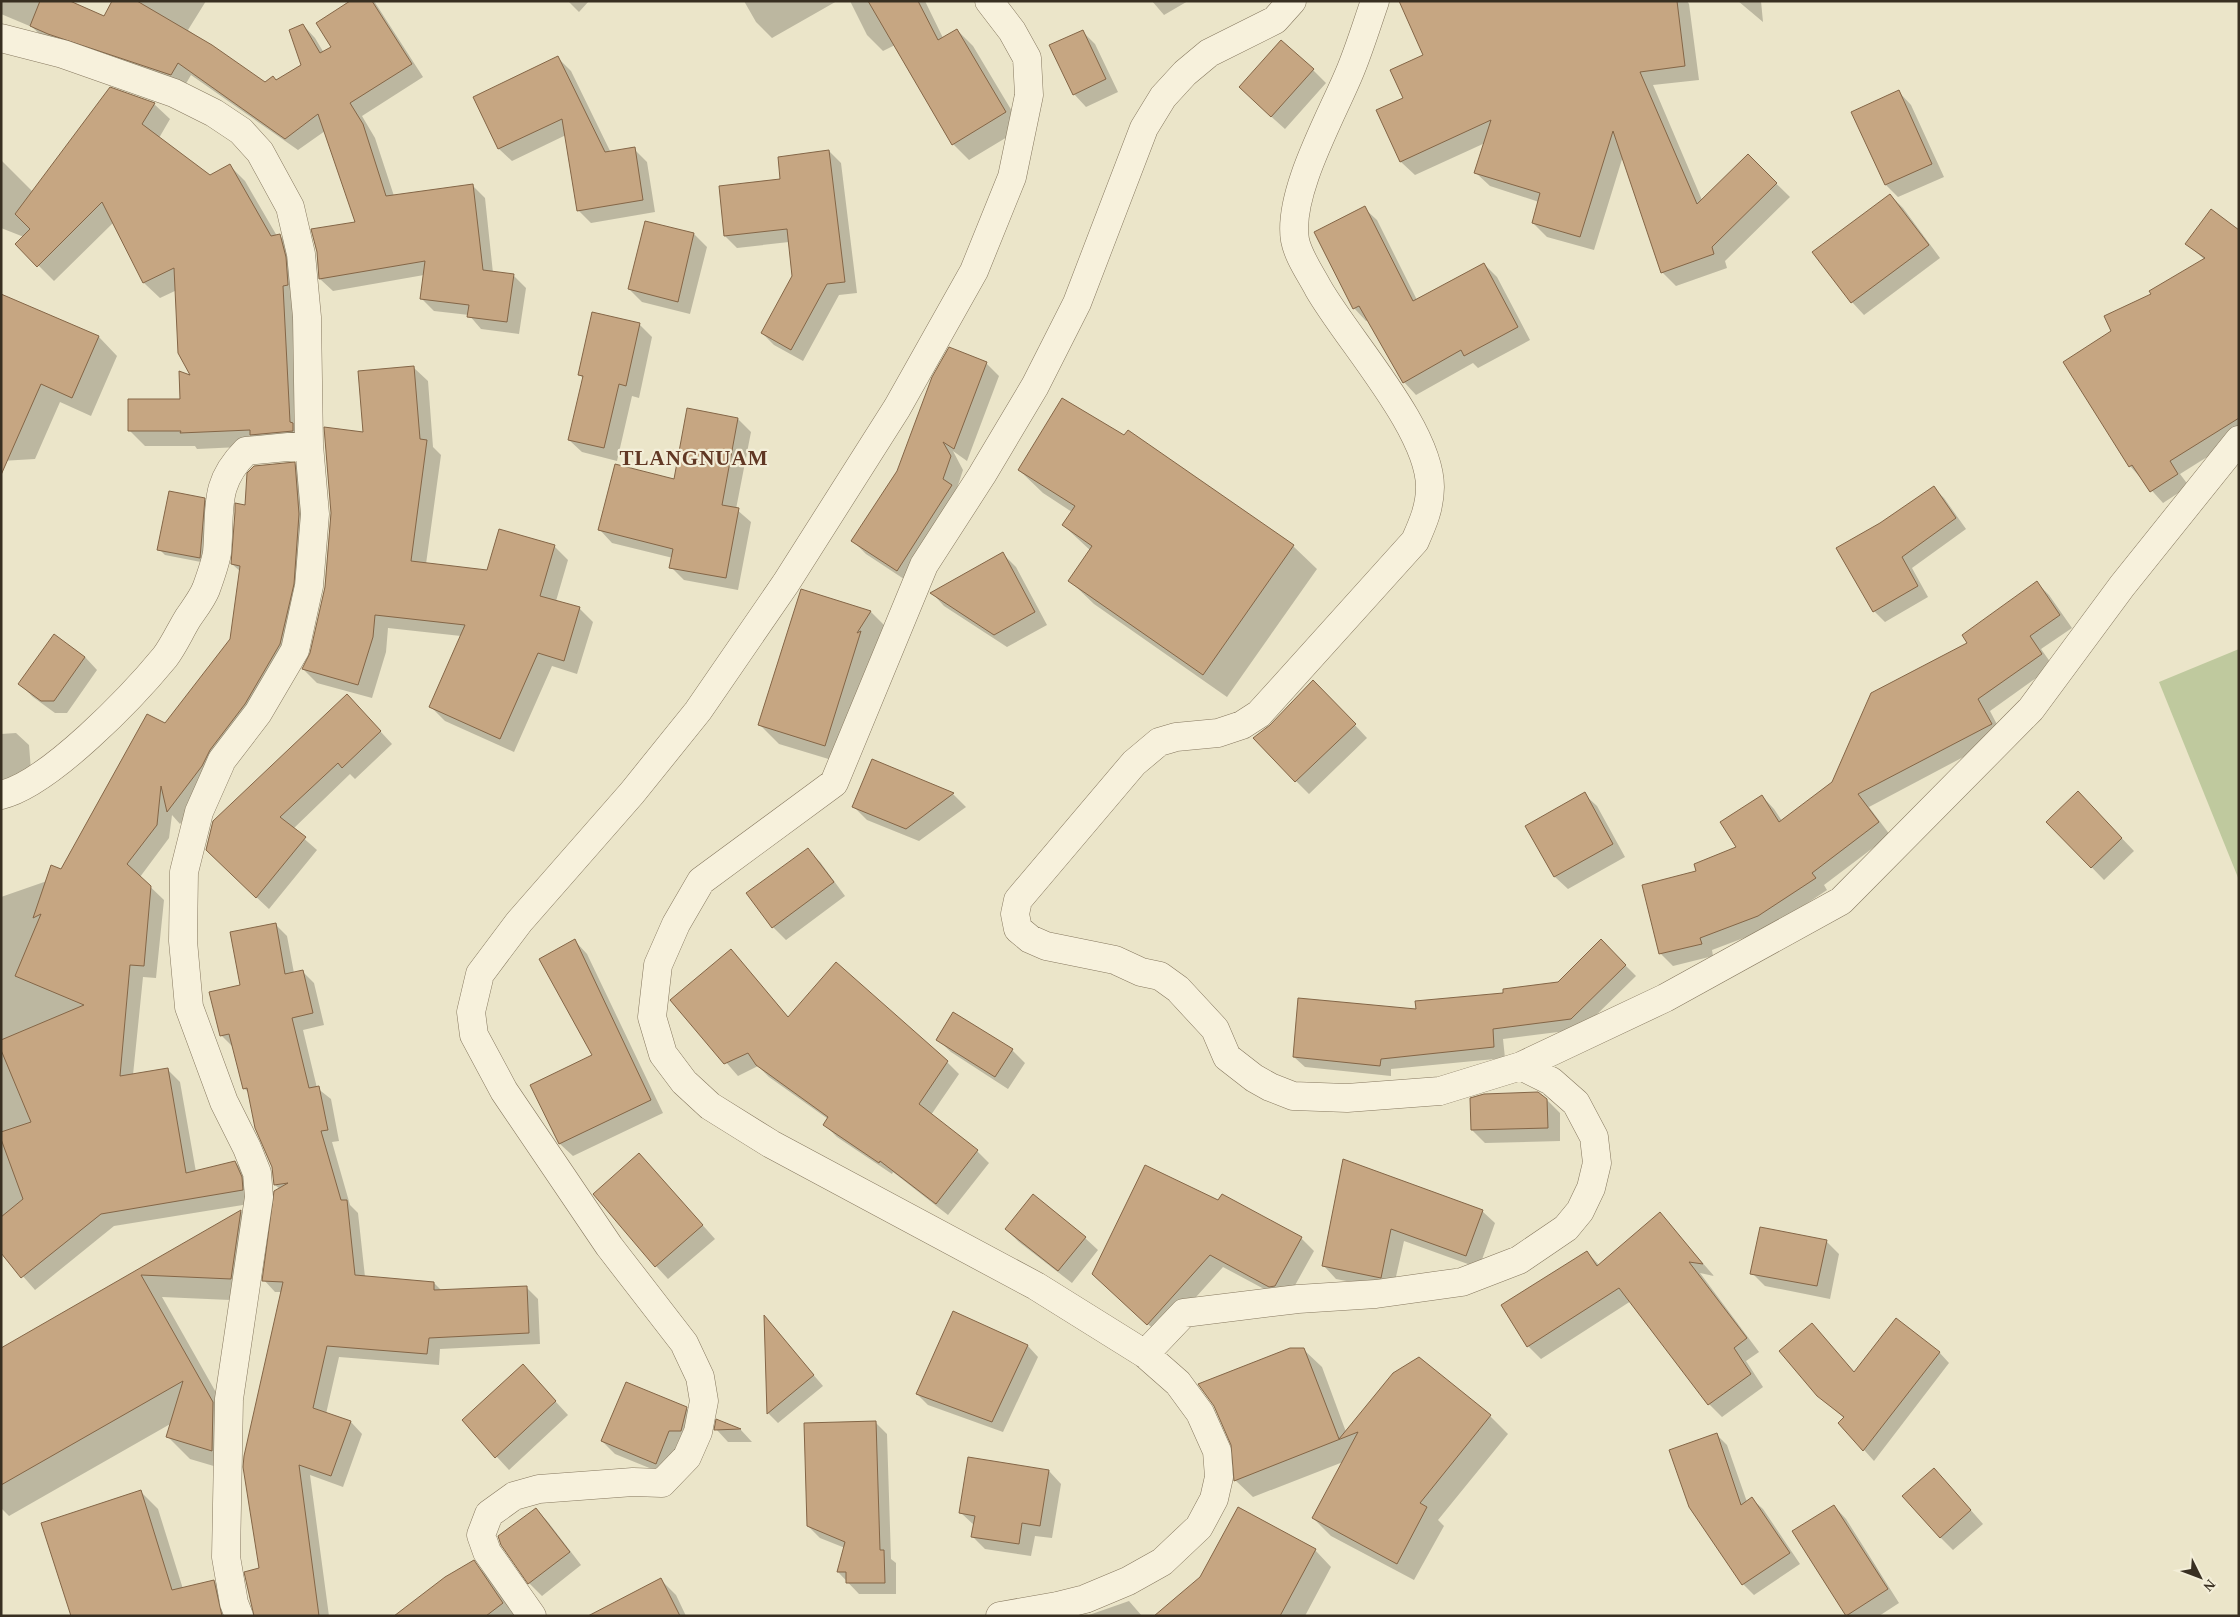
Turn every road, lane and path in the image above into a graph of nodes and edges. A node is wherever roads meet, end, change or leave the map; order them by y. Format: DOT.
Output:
graph roads {
  1 [pos="989,1"];
  2 [pos="1292,1"];
  3 [pos="1375,1"];
  4 [pos="1,38"];
  5 [pos="2239,440"];
  6 [pos="309,445"];
  7 [pos="1,795"];
  8 [pos="1521,1066"];
  9 [pos="1145,1354"];
  10 [pos="239,1616"];
  11 [pos="532,1616"];
  12 [pos="1000,1616"];
  1 -- 11 [label="street"];
  2 -- 9 [label="street"];
  3 -- 8 [label="street"];
  4 -- 6 [label="street"];
  5 -- 8 [label="street"];
  6 -- 7 [label="street"];
  6 -- 10 [label="street"];
  8 -- 9 [label="street"];
  9 -- 12 [label="street"];
}
